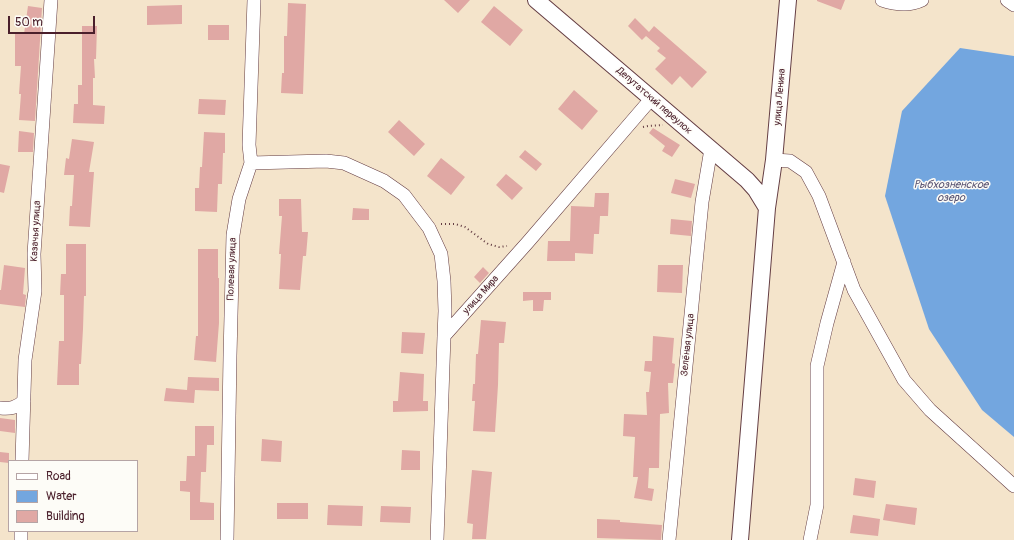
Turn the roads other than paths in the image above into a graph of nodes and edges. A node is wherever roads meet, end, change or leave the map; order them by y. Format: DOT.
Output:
graph roads {
  1 [pos="51,0"];
  2 [pos="254,0"];
  3 [pos="536,0"];
  4 [pos="788,0"];
  5 [pos="882,0"];
  6 [pos="922,0"];
  7 [pos="1007,0"];
  8 [pos="1014,5"];
  9 [pos="651,99"];
  10 [pos="710,150"];
  11 [pos="774,160"];
  12 [pos="251,163"];
  13 [pos="768,201"];
  14 [pos="844,262"];
  15 [pos="444,336"];
  16 [pos="24,401"];
  17 [pos="0,408"];
  18 [pos="22,460"];
  19 [pos="1014,486"];
  20 [pos="227,540"];
  21 [pos="437,540"];
  22 [pos="669,540"];
  23 [pos="740,540"];
  24 [pos="810,540"];
  1 -- 16 [label="street, Казачья улица"];
  2 -- 12 [label="street, Полевая улица"];
  3 -- 9 [label="street, Депутатский переулок"];
  4 -- 11 [label="street, улица Ленина"];
  5 -- 6 [label="street"];
  7 -- 8 [label="street"];
  9 -- 10 [label="street, Депутатский переулок"];
  9 -- 15 [label="street, улица Мира"];
  10 -- 13 [label="street, Депутатский переулок"];
  10 -- 22 [label="street, Зелёная улица"];
  11 -- 13 [label="street, улица Ленина"];
  11 -- 14 [label="street"];
  12 -- 15 [label="street"];
  12 -- 20 [label="street, Полевая улица"];
  13 -- 23 [label="street, улица Ленина"];
  14 -- 19 [label="street"];
  14 -- 24 [label="street"];
  15 -- 21 [label="street"];
  16 -- 17 [label="street"];
  16 -- 18 [label="street, Казачья улица"];
}
